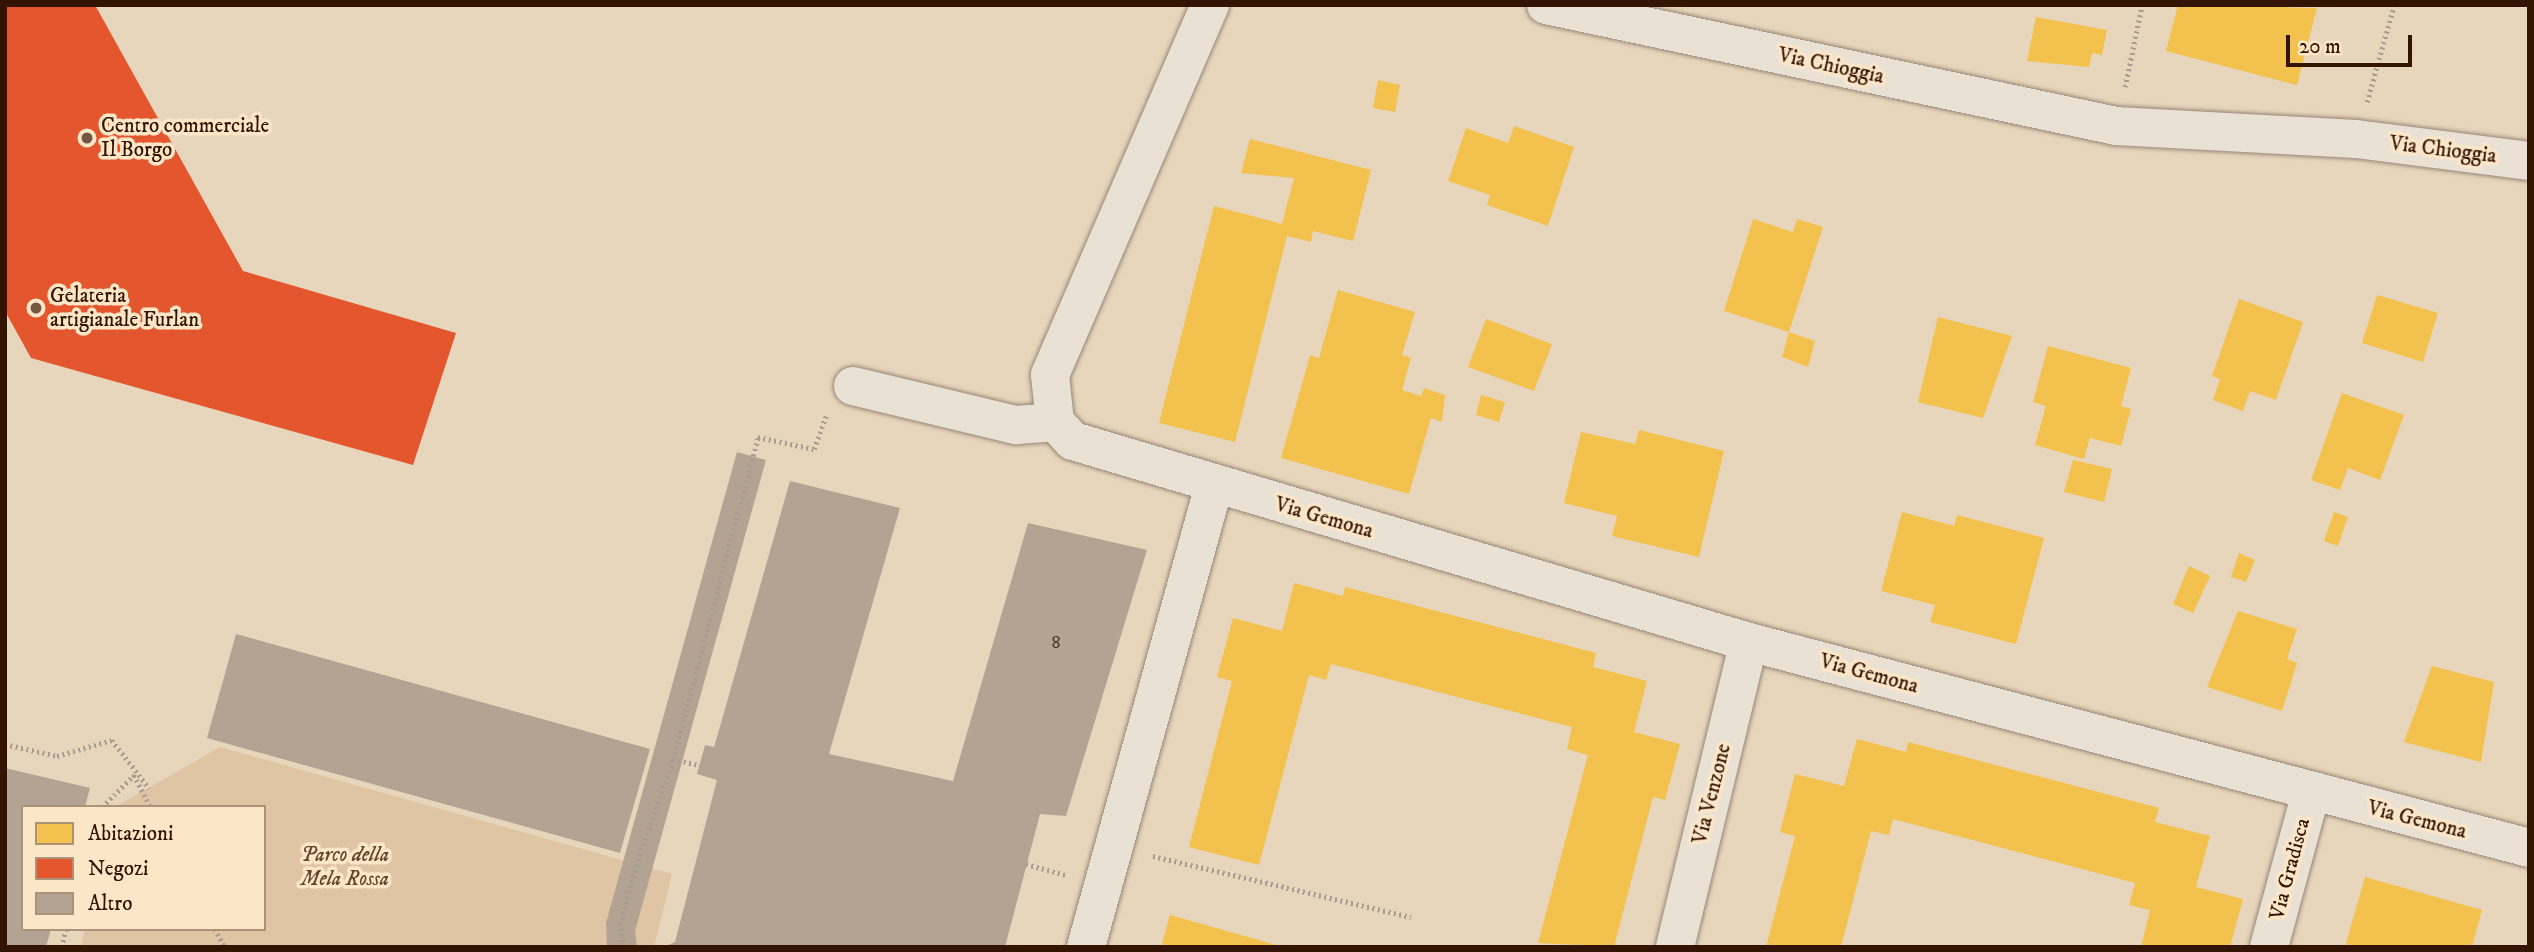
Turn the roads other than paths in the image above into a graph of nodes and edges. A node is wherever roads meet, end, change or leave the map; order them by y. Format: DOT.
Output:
graph roads {
  1 [pos="1210,5"];
  2 [pos="1546,5"];
  3 [pos="2529,161"];
  4 [pos="853,386"];
  5 [pos="1055,422"];
  6 [pos="1214,486"];
  7 [pos="1749,642"];
  8 [pos="2311,792"];
  9 [pos="2529,848"];
  10 [pos="1086,947"];
  11 [pos="1675,947"];
  12 [pos="2269,947"];
  1 -- 5 [label="street"];
  2 -- 3 [label="street, Via Chioggia"];
  4 -- 5 [label="street"];
  5 -- 6 [label="street, Via Gemona"];
  6 -- 7 [label="street, Via Gemona"];
  6 -- 10 [label="street"];
  7 -- 8 [label="street, Via Gemona"];
  7 -- 11 [label="street, Via Venzone"];
  8 -- 9 [label="street, Via Gemona"];
  8 -- 12 [label="street, Via Gradisca"];
}
